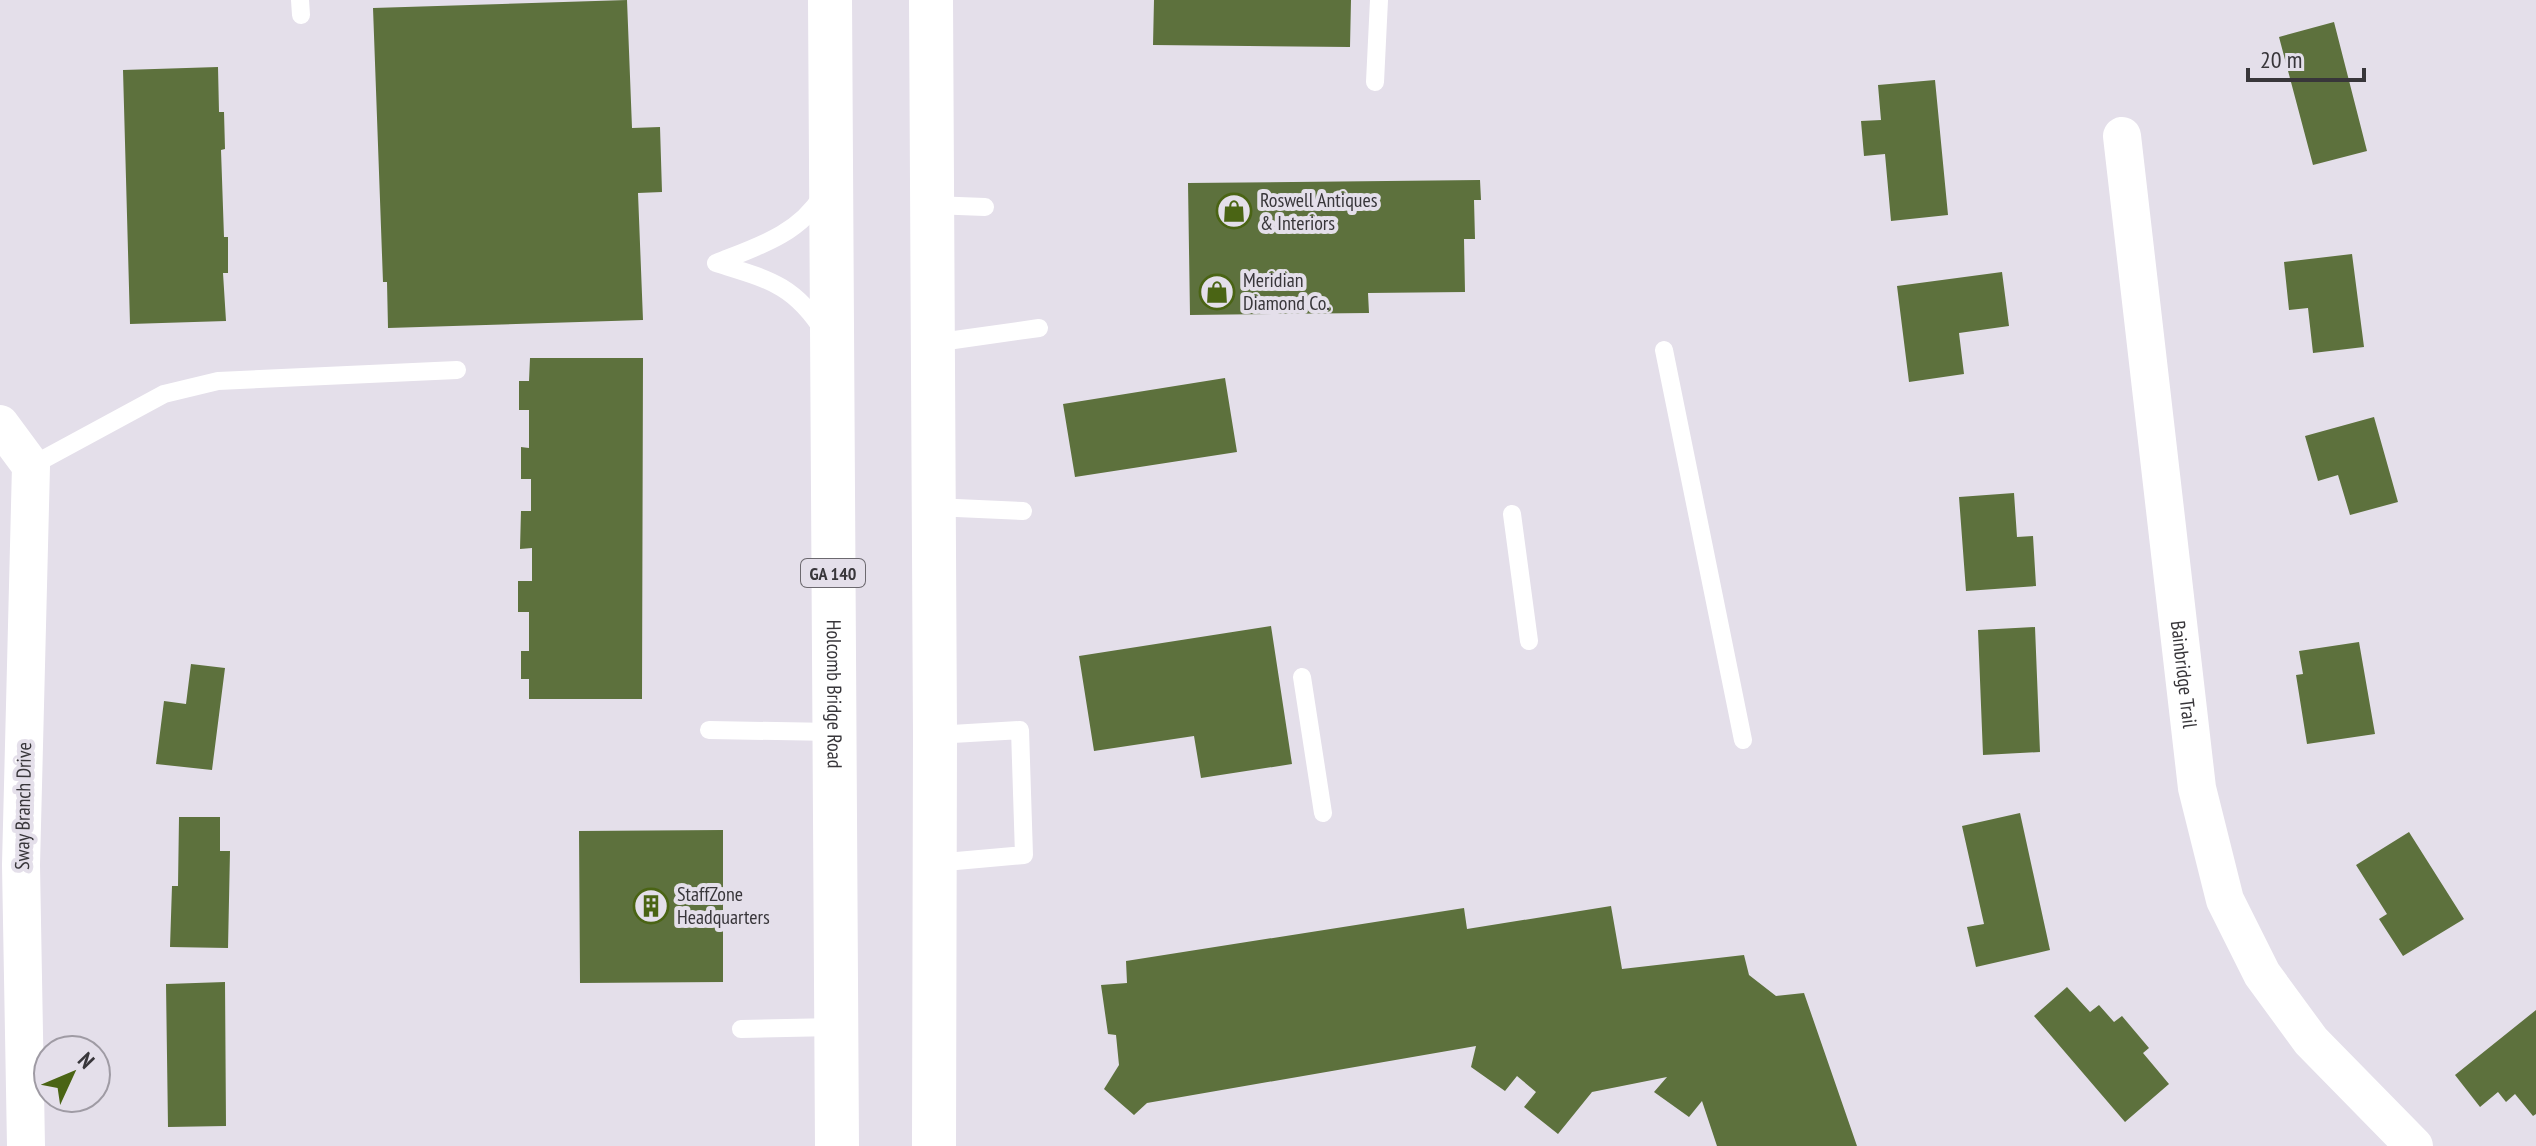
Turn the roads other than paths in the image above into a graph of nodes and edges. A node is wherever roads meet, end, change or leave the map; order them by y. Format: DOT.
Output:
graph roads {
  1 [pos="830,0"];
  2 [pos="931,0"];
  3 [pos="1379,0"];
  4 [pos="1375,82"];
  5 [pos="2122,136"];
  6 [pos="831,179"];
  7 [pos="932,205"];
  8 [pos="985,207"];
  9 [pos="1039,328"];
  10 [pos="933,343"];
  11 [pos="832,344"];
  12 [pos="1664,350"];
  13 [pos="457,370"];
  14 [pos="0,424"];
  15 [pos="31,466"];
  16 [pos="933,507"];
  17 [pos="1023,511"];
  18 [pos="1512,514"];
  19 [pos="1529,641"];
  20 [pos="1302,677"];
  21 [pos="709,730"];
  22 [pos="834,732"];
  23 [pos="935,735"];
  24 [pos="1743,740"];
  25 [pos="1323,813"];
  26 [pos="934,863"];
  27 [pos="835,1027"];
  28 [pos="741,1029"];
  29 [pos="26,1146"];
  30 [pos="837,1146"];
  31 [pos="934,1146"];
  32 [pos="2414,1146"];
  1 -- 6 [label="main road, Holcomb Bridge Road / GA 140"];
  2 -- 7 [label="main road"];
  3 -- 4 [label="lane"];
  5 -- 32 [label="street, Bainbridge Trail"];
  6 -- 11 [label="main road, Holcomb Bridge Road / GA 140"];
  6 -- 11 [label="lane"];
  7 -- 8 [label="lane"];
  7 -- 10 [label="main road"];
  9 -- 10 [label="lane"];
  10 -- 16 [label="main road"];
  11 -- 22 [label="main road, Holcomb Bridge Road / GA 140"];
  12 -- 24 [label="lane"];
  13 -- 15 [label="lane"];
  14 -- 15 [label="street"];
  15 -- 29 [label="street, Sway Branch Drive"];
  16 -- 17 [label="lane"];
  16 -- 23 [label="main road"];
  18 -- 19 [label="lane"];
  20 -- 25 [label="lane"];
  21 -- 22 [label="lane"];
  22 -- 27 [label="main road, Holcomb Bridge Road / GA 140"];
  23 -- 26 [label="main road"];
  23 -- 26 [label="lane"];
  26 -- 31 [label="main road"];
  27 -- 28 [label="lane"];
  27 -- 30 [label="main road, Holcomb Bridge Road / GA 140"];
}
